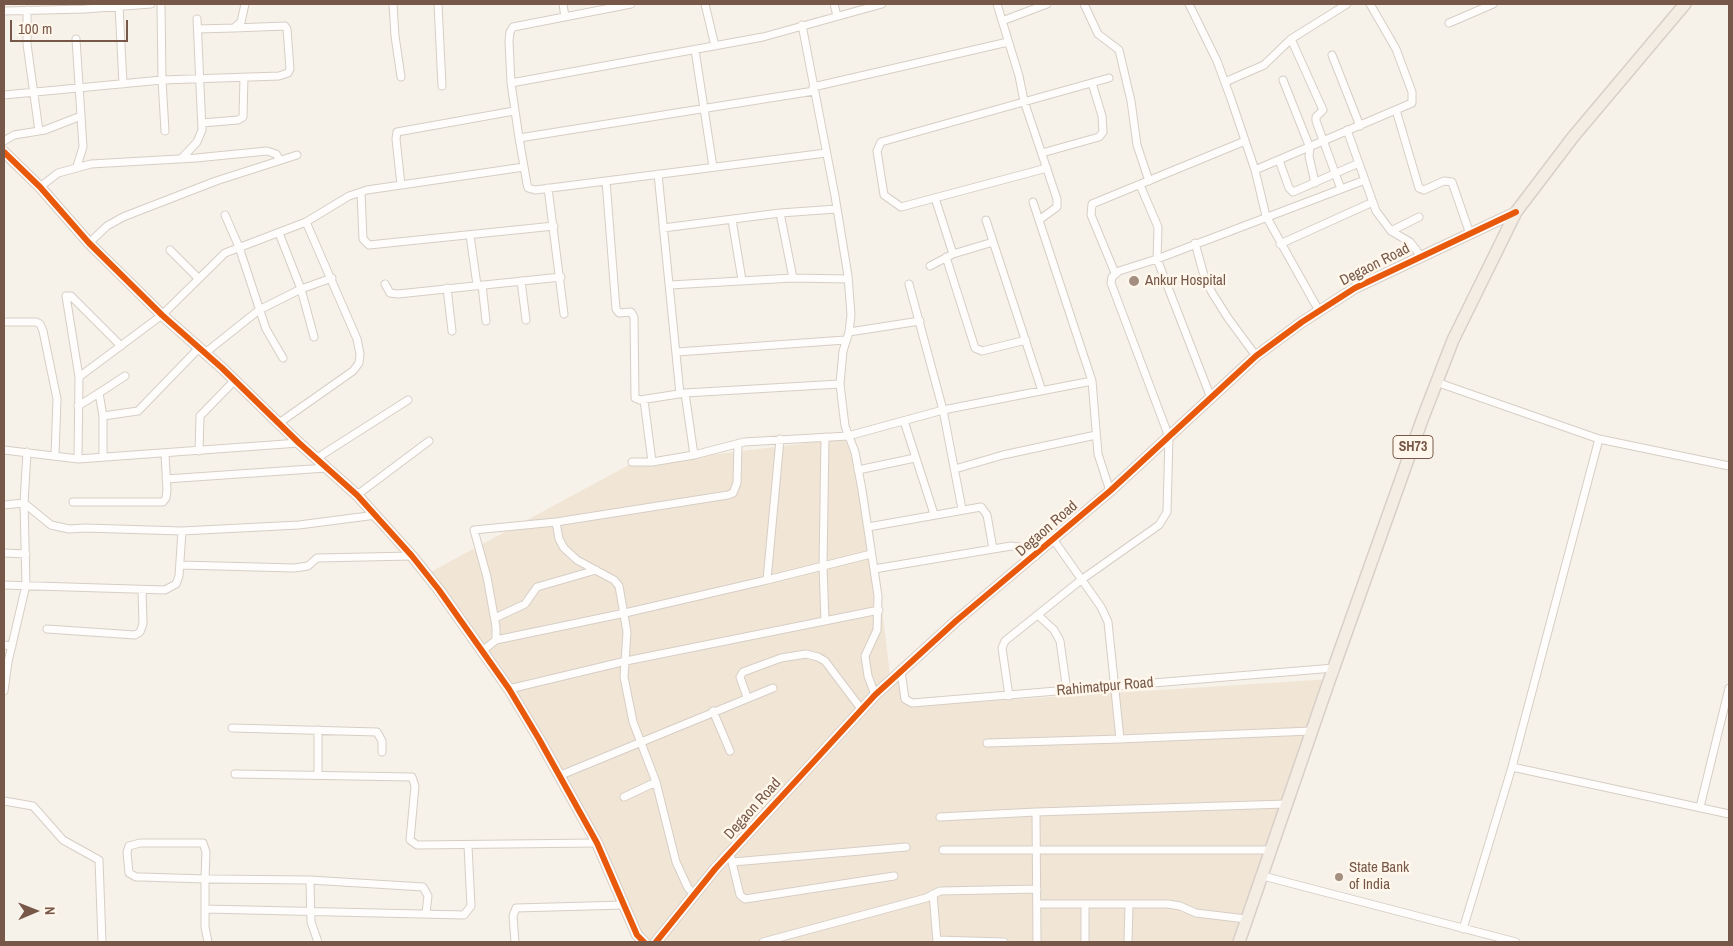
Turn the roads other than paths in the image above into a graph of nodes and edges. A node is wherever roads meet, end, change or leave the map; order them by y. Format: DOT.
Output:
graph roads {
  1 [pos="151,4"];
  2 [pos="161,4"];
  3 [pos="245,4"];
  4 [pos="393,4"];
  5 [pos="438,4"];
  6 [pos="563,4"];
  7 [pos="626,4"];
  8 [pos="705,4"];
  9 [pos="834,4"];
  10 [pos="882,4"];
  11 [pos="997,4"];
  12 [pos="1047,4"];
  13 [pos="1084,4"];
  14 [pos="1189,4"];
  15 [pos="1347,4"];
  16 [pos="1370,4"];
  17 [pos="1493,4"];
  18 [pos="1681,5"];
  19 [pos="119,6"];
  20 [pos="6,9"];
  21 [pos="27,10"];
  22 [pos="837,16"];
  23 [pos="564,17"];
  24 [pos="197,19"];
  25 [pos="1002,21"];
  26 [pos="1449,23"];
  27 [pos="802,25"];
  28 [pos="234,28"];
  29 [pos="198,29"];
  30 [pos="76,39"];
  31 [pos="1291,39"];
  32 [pos="1008,42"];
  33 [pos="716,46"];
  34 [pos="695,50"];
  35 [pos="1332,55"];
  36 [pos="244,77"];
  37 [pos="401,77"];
  38 [pos="1109,78"];
  39 [pos="199,79"];
  40 [pos="162,80"];
  41 [pos="1283,80"];
  42 [pos="1225,82"];
  43 [pos="511,83"];
  44 [pos="1092,83"];
  45 [pos="123,84"];
  46 [pos="442,86"];
  47 [pos="79,88"];
  48 [pos="814,89"];
  49 [pos="33,93"];
  50 [pos="4,95"];
  51 [pos="1024,101"];
  52 [pos="704,109"];
  53 [pos="1396,110"];
  54 [pos="514,111"];
  55 [pos="81,116"];
  56 [pos="202,123"];
  57 [pos="1360,126"];
  58 [pos="1347,130"];
  59 [pos="39,131"];
  60 [pos="165,131"];
  61 [pos="519,138"];
  62 [pos="1324,140"];
  63 [pos="4,141"];
  64 [pos="1245,141"];
  65 [pos="1310,148"];
  66 [pos="4,152"];
  67 [pos="826,153"];
  68 [pos="1042,153"];
  69 [pos="297,155"];
  70 [pos="181,159"];
  71 [pos="280,160"];
  72 [pos="1279,160"];
  73 [pos="1359,163"];
  74 [pos="77,166"];
  75 [pos="524,167"];
  76 [pos="713,167"];
  77 [pos="1047,168"];
  78 [pos="1255,170"];
  79 [pos="658,174"];
  80 [pos="1335,174"];
  81 [pos="1365,180"];
  82 [pos="606,181"];
  83 [pos="1149,181"];
  84 [pos="1315,182"];
  85 [pos="401,185"];
  86 [pos="1140,185"];
  87 [pos="40,187"];
  88 [pos="548,188"];
  89 [pos="1341,189"];
  90 [pos="361,192"];
  91 [pos="935,198"];
  92 [pos="1033,202"];
  93 [pos="1373,202"];
  94 [pos="837,209"];
  95 [pos="1516,212"];
  96 [pos="780,213"];
  97 [pos="225,215"];
  98 [pos="1266,216"];
  99 [pos="1419,217"];
  100 [pos="732,220"];
  101 [pos="986,220"];
  102 [pos="1039,220"];
  103 [pos="306,222"];
  104 [pos="554,226"];
  105 [pos="664,228"];
  106 [pos="1391,231"];
  107 [pos="279,233"];
  108 [pos="1470,234"];
  109 [pos="470,235"];
  110 [pos="993,242"];
  111 [pos="89,243"];
  112 [pos="1195,243"];
  113 [pos="1280,244"];
  114 [pos="239,247"];
  115 [pos="170,250"];
  116 [pos="954,254"];
  117 [pos="1421,256"];
  118 [pos="946,258"];
  119 [pos="1157,259"];
  120 [pos="930,266"];
  121 [pos="1115,273"];
  122 [pos="560,277"];
  123 [pos="198,278"];
  124 [pos="332,278"];
  125 [pos="793,278"];
  126 [pos="848,279"];
  127 [pos="742,280"];
  128 [pos="521,281"];
  129 [pos="385,284"];
  130 [pos="909,284"];
  131 [pos="479,285"];
  132 [pos="670,285"];
  133 [pos="447,288"];
  134 [pos="301,289"];
  135 [pos="259,310"];
  136 [pos="1319,311"];
  137 [pos="564,314"];
  138 [pos="162,315"];
  139 [pos="526,320"];
  140 [pos="486,321"];
  141 [pos="920,321"];
  142 [pos="4,322"];
  143 [pos="452,331"];
  144 [pos="847,336"];
  145 [pos="314,337"];
  146 [pos="1026,340"];
  147 [pos="121,346"];
  148 [pos="202,351"];
  149 [pos="677,352"];
  150 [pos="1256,356"];
  151 [pos="283,358"];
  152 [pos="125,376"];
  153 [pos="79,377"];
  154 [pos="235,380"];
  155 [pos="1092,381"];
  156 [pos="1436,382"];
  157 [pos="840,384"];
  158 [pos="1042,391"];
  159 [pos="99,393"];
  160 [pos="682,393"];
  161 [pos="1211,398"];
  162 [pos="408,400"];
  163 [pos="644,400"];
  164 [pos="78,406"];
  165 [pos="943,410"];
  166 [pos="103,416"];
  167 [pos="904,421"];
  168 [pos="279,423"];
  169 [pos="1096,435"];
  170 [pos="848,436"];
  171 [pos="825,437"];
  172 [pos="1169,437"];
  173 [pos="780,439"];
  174 [pos="1599,439"];
  175 [pos="429,441"];
  176 [pos="300,443"];
  177 [pos="738,444"];
  178 [pos="4,450"];
  179 [pos="199,451"];
  180 [pos="27,452"];
  181 [pos="165,454"];
  182 [pos="694,454"];
  183 [pos="56,455"];
  184 [pos="103,457"];
  185 [pos="317,458"];
  186 [pos="915,458"];
  187 [pos="78,459"];
  188 [pos="632,462"];
  189 [pos="652,462"];
  190 [pos="1729,466"];
  191 [pos="326,468"];
  192 [pos="955,469"];
  193 [pos="858,470"];
  194 [pos="166,479"];
  195 [pos="1110,490"];
  196 [pos="358,495"];
  197 [pos="73,502"];
  198 [pos="24,503"];
  199 [pos="4,504"];
  200 [pos="962,509"];
  201 [pos="934,514"];
  202 [pos="377,515"];
  203 [pos="556,522"];
  204 [pos="868,527"];
  205 [pos="182,531"];
  206 [pos="1054,539"];
  207 [pos="993,549"];
  208 [pos="4,553"];
  209 [pos="26,554"];
  210 [pos="871,554"];
  211 [pos="412,556"];
  212 [pos="1036,556"];
  213 [pos="180,565"];
  214 [pos="823,567"];
  215 [pos="874,569"];
  216 [pos="596,570"];
  217 [pos="767,580"];
  218 [pos="1081,580"];
  219 [pos="4,585"];
  220 [pos="26,585"];
  221 [pos="142,591"];
  222 [pos="879,610"];
  223 [pos="625,613"];
  224 [pos="1038,615"];
  225 [pos="495,618"];
  226 [pos="825,621"];
  227 [pos="47,629"];
  228 [pos="496,640"];
  229 [pos="4,645"];
  230 [pos="12,646"];
  231 [pos="482,652"];
  232 [pos="626,661"];
  233 [pos="1334,668"];
  234 [pos="902,671"];
  235 [pos="1116,686"];
  236 [pos="773,688"];
  237 [pos="1729,688"];
  238 [pos="509,689"];
  239 [pos="4,691"];
  240 [pos="1067,691"];
  241 [pos="876,695"];
  242 [pos="1009,696"];
  243 [pos="747,697"];
  244 [pos="862,710"];
  245 [pos="713,711"];
  246 [pos="232,728"];
  247 [pos="318,730"];
  248 [pos="1311,731"];
  249 [pos="1120,739"];
  250 [pos="640,741"];
  251 [pos="987,743"];
  252 [pos="382,752"];
  253 [pos="730,752"];
  254 [pos="1512,767"];
  255 [pos="235,774"];
  256 [pos="318,775"];
  257 [pos="561,775"];
  258 [pos="656,782"];
  259 [pos="624,797"];
  260 [pos="4,801"];
  261 [pos="1286,804"];
  262 [pos="1700,807"];
  263 [pos="1036,812"];
  264 [pos="1729,814"];
  265 [pos="940,817"];
  266 [pos="597,843"];
  267 [pos="468,846"];
  268 [pos="906,847"];
  269 [pos="943,850"];
  270 [pos="1037,850"];
  271 [pos="1271,850"];
  272 [pos="731,858"];
  273 [pos="894,876"];
  274 [pos="1262,876"];
  275 [pos="205,879"];
  276 [pos="310,880"];
  277 [pos="1037,888"];
  278 [pos="934,894"];
  279 [pos="695,895"];
  280 [pos="1038,904"];
  281 [pos="1085,904"];
  282 [pos="624,905"];
  283 [pos="1129,905"];
  284 [pos="205,909"];
  285 [pos="310,913"];
  286 [pos="426,913"];
  287 [pos="1246,919"];
  288 [pos="1463,929"];
  289 [pos="937,941"];
  290 [pos="102,942"];
  291 [pos="208,942"];
  292 [pos="318,942"];
  293 [pos="515,942"];
  294 [pos="644,942"];
  295 [pos="656,942"];
  296 [pos="763,942"];
  297 [pos="1004,942"];
  298 [pos="1037,942"];
  299 [pos="1085,942"];
  300 [pos="1128,942"];
  301 [pos="1238,942"];
  302 [pos="1516,942"];
  1 -- 19 [label="street"];
  2 -- 40 [label="street"];
  3 -- 28 [label="street"];
  4 -- 37 [label="street"];
  5 -- 46 [label="street"];
  6 -- 23 [label="street"];
  7 -- 23 [label="street"];
  8 -- 33 [label="street"];
  9 -- 22 [label="street"];
  10 -- 22 [label="street"];
  11 -- 25 [label="street"];
  12 -- 25 [label="street"];
  13 -- 83 [label="street"];
  14 -- 42 [label="street"];
  15 -- 31 [label="street"];
  16 -- 53 [label="street"];
  17 -- 26 [label="street"];
  18 -- 95 [label="main road, SH73"];
  19 -- 21 [label="street"];
  19 -- 45 [label="street"];
  20 -- 21 [label="street"];
  21 -- 49 [label="street"];
  22 -- 27 [label="street"];
  23 -- 43 [label="street"];
  24 -- 29 [label="street"];
  25 -- 32 [label="street"];
  27 -- 33 [label="street"];
  27 -- 48 [label="street"];
  28 -- 29 [label="street"];
  28 -- 36 [label="street"];
  29 -- 39 [label="street"];
  30 -- 47 [label="street"];
  31 -- 42 [label="street"];
  31 -- 62 [label="street"];
  32 -- 48 [label="street"];
  32 -- 51 [label="street"];
  33 -- 34 [label="street"];
  34 -- 43 [label="street"];
  34 -- 52 [label="street"];
  35 -- 57 [label="street"];
  36 -- 39 [label="street"];
  36 -- 56 [label="street"];
  38 -- 44 [label="street"];
  39 -- 40 [label="street"];
  39 -- 56 [label="street"];
  40 -- 45 [label="street"];
  40 -- 60 [label="street"];
  41 -- 65 [label="street"];
  42 -- 64 [label="street"];
  43 -- 54 [label="street"];
  44 -- 51 [label="street"];
  44 -- 68 [label="street"];
  45 -- 47 [label="street"];
  47 -- 49 [label="street"];
  47 -- 55 [label="street"];
  48 -- 52 [label="street"];
  48 -- 67 [label="street"];
  49 -- 50 [label="street"];
  49 -- 59 [label="street"];
  51 -- 68 [label="street"];
  51 -- 91 [label="street"];
  52 -- 61 [label="street"];
  52 -- 76 [label="street"];
  53 -- 57 [label="street"];
  53 -- 108 [label="street"];
  54 -- 61 [label="street"];
  54 -- 85 [label="street"];
  55 -- 59 [label="street"];
  55 -- 74 [label="street"];
  56 -- 70 [label="street"];
  57 -- 58 [label="street"];
  58 -- 62 [label="street"];
  58 -- 73 [label="street"];
  59 -- 63 [label="street"];
  61 -- 75 [label="street"];
  62 -- 65 [label="street"];
  62 -- 80 [label="street"];
  64 -- 78 [label="street"];
  64 -- 83 [label="street"];
  65 -- 72 [label="street"];
  65 -- 84 [label="street"];
  66 -- 87 [label="street"];
  67 -- 76 [label="street"];
  67 -- 94 [label="street"];
  68 -- 77 [label="street"];
  69 -- 71 [label="street"];
  70 -- 71 [label="street"];
  70 -- 74 [label="street"];
  71 -- 111 [label="street"];
  72 -- 78 [label="street"];
  72 -- 84 [label="street"];
  73 -- 80 [label="street"];
  73 -- 81 [label="street"];
  74 -- 87 [label="street"];
  75 -- 85 [label="street"];
  75 -- 88 [label="street"];
  76 -- 79 [label="street"];
  77 -- 91 [label="street"];
  77 -- 102 [label="street"];
  78 -- 98 [label="street"];
  79 -- 82 [label="street"];
  79 -- 105 [label="street"];
  80 -- 84 [label="street"];
  80 -- 89 [label="street"];
  81 -- 89 [label="street"];
  81 -- 93 [label="street"];
  82 -- 88 [label="street"];
  82 -- 163 [label="street"];
  83 -- 86 [label="street"];
  85 -- 90 [label="street"];
  86 -- 119 [label="street"];
  86 -- 121 [label="street"];
  87 -- 111 [label="street"];
  88 -- 104 [label="street"];
  89 -- 98 [label="street"];
  90 -- 103 [label="street"];
  90 -- 109 [label="street"];
  91 -- 116 [label="street"];
  92 -- 102 [label="street"];
  93 -- 106 [label="street"];
  93 -- 113 [label="street"];
  94 -- 96 [label="street"];
  94 -- 126 [label="street"];
  95 -- 108 [label="street, Degaon Road"];
  95 -- 156 [label="main road, SH73"];
  96 -- 100 [label="street"];
  96 -- 125 [label="street"];
  97 -- 114 [label="street"];
  98 -- 112 [label="street"];
  98 -- 113 [label="street"];
  99 -- 106 [label="street"];
  100 -- 105 [label="street"];
  100 -- 127 [label="street"];
  101 -- 110 [label="street"];
  102 -- 155 [label="street"];
  103 -- 107 [label="street"];
  103 -- 124 [label="street"];
  104 -- 109 [label="street"];
  104 -- 122 [label="street"];
  105 -- 132 [label="street"];
  106 -- 117 [label="street"];
  107 -- 114 [label="street"];
  107 -- 134 [label="street"];
  108 -- 117 [label="street, Degaon Road"];
  109 -- 131 [label="street"];
  110 -- 116 [label="street"];
  110 -- 146 [label="street"];
  111 -- 138 [label="street"];
  112 -- 119 [label="street"];
  112 -- 150 [label="street"];
  113 -- 136 [label="street"];
  114 -- 123 [label="street"];
  114 -- 135 [label="street"];
  115 -- 123 [label="street"];
  116 -- 118 [label="street"];
  117 -- 136 [label="street, Degaon Road"];
  118 -- 120 [label="street"];
  118 -- 146 [label="street"];
  119 -- 121 [label="street"];
  119 -- 161 [label="street"];
  121 -- 172 [label="street"];
  122 -- 128 [label="street"];
  122 -- 137 [label="street"];
  123 -- 138 [label="street"];
  124 -- 134 [label="street"];
  124 -- 168 [label="street"];
  125 -- 126 [label="street"];
  125 -- 127 [label="street"];
  126 -- 144 [label="street"];
  127 -- 132 [label="street"];
  128 -- 131 [label="street"];
  128 -- 139 [label="street"];
  129 -- 133 [label="street"];
  130 -- 141 [label="street"];
  131 -- 133 [label="street"];
  131 -- 140 [label="street"];
  132 -- 149 [label="street"];
  133 -- 143 [label="street"];
  134 -- 135 [label="street"];
  134 -- 145 [label="street"];
  135 -- 148 [label="street"];
  135 -- 151 [label="street"];
  136 -- 150 [label="street, Degaon Road"];
  138 -- 147 [label="street"];
  138 -- 148 [label="street"];
  141 -- 144 [label="street"];
  141 -- 165 [label="street"];
  142 -- 183 [label="street"];
  144 -- 149 [label="street"];
  144 -- 157 [label="street"];
  146 -- 158 [label="street"];
  147 -- 153 [label="street"];
  147 -- 153 [label="street"];
  148 -- 154 [label="street"];
  148 -- 166 [label="street"];
  149 -- 160 [label="street"];
  150 -- 161 [label="street, Degaon Road"];
  152 -- 159 [label="street"];
  153 -- 164 [label="street"];
  154 -- 168 [label="street"];
  154 -- 179 [label="street"];
  155 -- 158 [label="street"];
  155 -- 169 [label="street"];
  156 -- 174 [label="street"];
  156 -- 233 [label="main road, SH73"];
  157 -- 160 [label="street"];
  157 -- 170 [label="street"];
  158 -- 165 [label="street"];
  159 -- 164 [label="street"];
  159 -- 166 [label="street"];
  160 -- 163 [label="street"];
  160 -- 182 [label="street"];
  161 -- 172 [label="street, Degaon Road"];
  162 -- 185 [label="street"];
  163 -- 189 [label="street"];
  164 -- 187 [label="street"];
  165 -- 167 [label="street"];
  165 -- 192 [label="street"];
  166 -- 184 [label="street"];
  167 -- 170 [label="street"];
  167 -- 186 [label="street"];
  168 -- 176 [label="street"];
  169 -- 192 [label="street"];
  169 -- 195 [label="street"];
  170 -- 171 [label="street"];
  170 -- 193 [label="street"];
  171 -- 173 [label="street"];
  171 -- 214 [label="street"];
  172 -- 195 [label="street, Degaon Road"];
  172 -- 218 [label="street"];
  173 -- 177 [label="street"];
  173 -- 217 [label="street"];
  174 -- 190 [label="street"];
  174 -- 254 [label="street"];
  175 -- 196 [label="street"];
  176 -- 179 [label="street"];
  176 -- 185 [label="street"];
  177 -- 182 [label="street"];
  177 -- 203 [label="street"];
  178 -- 180 [label="street"];
  179 -- 181 [label="street"];
  180 -- 183 [label="street"];
  180 -- 198 [label="street"];
  181 -- 184 [label="street"];
  181 -- 194 [label="street"];
  182 -- 189 [label="street"];
  183 -- 187 [label="street"];
  184 -- 187 [label="street"];
  185 -- 191 [label="street"];
  186 -- 193 [label="street"];
  186 -- 201 [label="street"];
  188 -- 189 [label="street"];
  191 -- 194 [label="street"];
  191 -- 196 [label="street"];
  192 -- 200 [label="street"];
  193 -- 204 [label="street"];
  194 -- 197 [label="street"];
  195 -- 206 [label="street, Degaon Road"];
  196 -- 202 [label="street"];
  198 -- 199 [label="street"];
  198 -- 205 [label="street"];
  198 -- 209 [label="street"];
  200 -- 201 [label="street"];
  200 -- 207 [label="street"];
  201 -- 204 [label="street"];
  202 -- 205 [label="street"];
  202 -- 211 [label="street"];
  203 -- 216 [label="street"];
  203 -- 225 [label="street"];
  204 -- 210 [label="street"];
  205 -- 213 [label="street"];
  206 -- 212 [label="street, Degaon Road"];
  206 -- 218 [label="street"];
  207 -- 212 [label="street"];
  207 -- 215 [label="street"];
  208 -- 209 [label="street"];
  209 -- 220 [label="street"];
  210 -- 214 [label="street"];
  210 -- 215 [label="street"];
  211 -- 213 [label="street"];
  211 -- 231 [label="street"];
  212 -- 234 [label="street, Degaon Road"];
  213 -- 221 [label="street"];
  214 -- 217 [label="street"];
  214 -- 226 [label="street"];
  215 -- 222 [label="street"];
  216 -- 223 [label="street"];
  216 -- 225 [label="street"];
  217 -- 223 [label="street"];
  218 -- 224 [label="street"];
  218 -- 235 [label="street"];
  219 -- 220 [label="street"];
  220 -- 221 [label="street"];
  220 -- 230 [label="street"];
  221 -- 227 [label="street"];
  222 -- 226 [label="street"];
  222 -- 241 [label="street"];
  223 -- 228 [label="street"];
  223 -- 232 [label="street"];
  224 -- 240 [label="street"];
  224 -- 242 [label="street"];
  225 -- 228 [label="street"];
  226 -- 232 [label="street"];
  228 -- 231 [label="street"];
  229 -- 230 [label="street"];
  230 -- 239 [label="street"];
  231 -- 238 [label="street"];
  232 -- 238 [label="street"];
  232 -- 250 [label="street"];
  233 -- 235 [label="street, Rahimatpur Road"];
  233 -- 248 [label="main road, SH73"];
  234 -- 241 [label="street, Degaon Road"];
  234 -- 242 [label="street, Rahimatpur Road"];
  235 -- 240 [label="street, Rahimatpur Road"];
  235 -- 249 [label="street"];
  236 -- 243 [label="street"];
  237 -- 262 [label="street"];
  238 -- 257 [label="street"];
  240 -- 242 [label="street, Rahimatpur Road"];
  241 -- 244 [label="street, Degaon Road"];
  243 -- 244 [label="street"];
  243 -- 245 [label="street"];
  244 -- 272 [label="street, Degaon Road"];
  245 -- 250 [label="street"];
  245 -- 253 [label="street"];
  246 -- 247 [label="street"];
  247 -- 252 [label="street"];
  247 -- 256 [label="street"];
  248 -- 249 [label="street"];
  248 -- 261 [label="main road, SH73"];
  249 -- 251 [label="street"];
  250 -- 257 [label="street"];
  250 -- 258 [label="street"];
  254 -- 262 [label="street"];
  254 -- 288 [label="street"];
  255 -- 256 [label="street"];
  256 -- 267 [label="street"];
  257 -- 266 [label="street"];
  258 -- 259 [label="street"];
  258 -- 279 [label="street"];
  260 -- 290 [label="street"];
  261 -- 263 [label="street"];
  261 -- 271 [label="main road, SH73"];
  262 -- 264 [label="street"];
  263 -- 265 [label="street"];
  263 -- 270 [label="street"];
  266 -- 267 [label="street"];
  266 -- 282 [label="street"];
  267 -- 286 [label="street"];
  268 -- 272 [label="street"];
  269 -- 270 [label="street"];
  270 -- 271 [label="street"];
  270 -- 277 [label="street"];
  271 -- 274 [label="main road, SH73"];
  272 -- 273 [label="street"];
  272 -- 279 [label="street, Degaon Road"];
  274 -- 287 [label="main road, SH73"];
  274 -- 288 [label="street"];
  275 -- 275 [label="street"];
  275 -- 276 [label="street"];
  275 -- 284 [label="street"];
  276 -- 285 [label="street"];
  276 -- 286 [label="street"];
  277 -- 278 [label="street"];
  277 -- 280 [label="street"];
  278 -- 289 [label="street"];
  278 -- 296 [label="street"];
  279 -- 295 [label="street, Degaon Road"];
  280 -- 281 [label="street"];
  280 -- 298 [label="street"];
  281 -- 283 [label="street"];
  281 -- 299 [label="street"];
  282 -- 293 [label="street"];
  282 -- 294 [label="street"];
  283 -- 287 [label="street"];
  283 -- 300 [label="street"];
  284 -- 285 [label="street"];
  284 -- 291 [label="street"];
  285 -- 286 [label="street"];
  285 -- 292 [label="street"];
  287 -- 301 [label="main road, SH73"];
  288 -- 302 [label="street"];
  289 -- 297 [label="street"];
}
